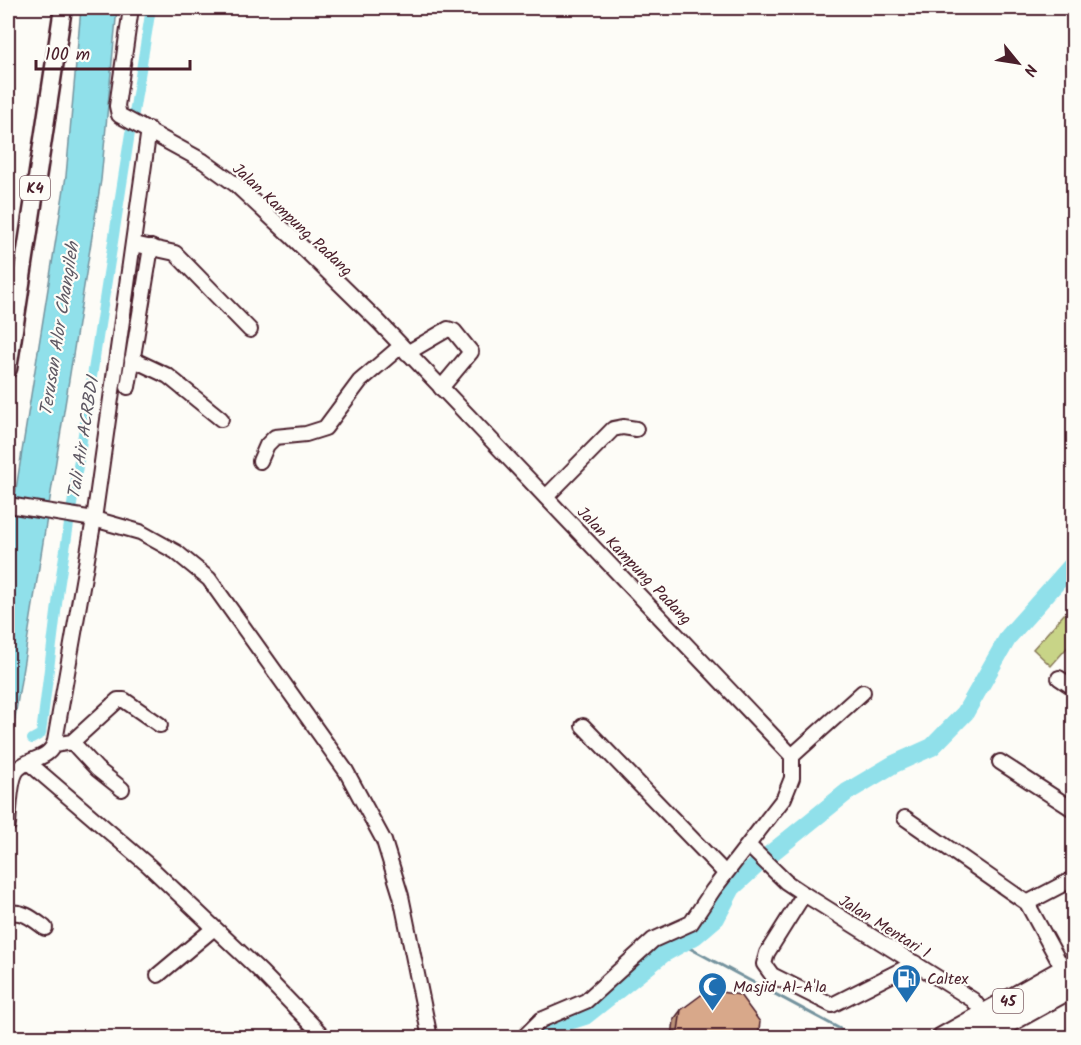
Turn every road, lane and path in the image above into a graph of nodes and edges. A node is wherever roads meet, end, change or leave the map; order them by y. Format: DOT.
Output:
graph roads {
  1 [pos="63,8"];
  2 [pos="131,8"];
  3 [pos="149,129"];
  4 [pos="134,244"];
  5 [pos="151,247"];
  6 [pos="250,330"];
  7 [pos="404,349"];
  8 [pos="132,359"];
  9 [pos="8,369"];
  10 [pos="128,387"];
  11 [pos="441,388"];
  12 [pos="221,420"];
  13 [pos="636,429"];
  14 [pos="260,461"];
  15 [pos="546,497"];
  16 [pos="8,505"];
  17 [pos="89,518"];
  18 [pos="1059,678"];
  19 [pos="1074,688"];
  20 [pos="863,692"];
  21 [pos="160,725"];
  22 [pos="583,726"];
  23 [pos="72,742"];
  24 [pos="54,745"];
  25 [pos="792,756"];
  26 [pos="1000,762"];
  27 [pos="29,763"];
  28 [pos="122,789"];
  29 [pos="1074,810"];
  30 [pos="905,818"];
  31 [pos="8,825"];
  32 [pos="751,849"];
  33 [pos="725,873"];
  34 [pos="1073,879"];
  35 [pos="804,894"];
  36 [pos="1028,903"];
  37 [pos="8,913"];
  38 [pos="45,928"];
  39 [pos="213,929"];
  40 [pos="915,963"];
  41 [pos="1068,966"];
  42 [pos="158,975"];
  43 [pos="1074,986"];
  44 [pos="984,1014"];
  45 [pos="325,1038"];
  46 [pos="430,1038"];
  47 [pos="523,1038"];
  48 [pos="942,1038"];
  49 [pos="980,1038"];
  1 -- 9 [label="main road, K4"];
  2 -- 3 [label="street, Jalan Kampung Padang"];
  3 -- 4 [label="street"];
  3 -- 7 [label="street, Jalan Kampung Padang"];
  4 -- 5 [label="street"];
  4 -- 17 [label="street"];
  5 -- 6 [label="street"];
  5 -- 8 [label="street"];
  7 -- 11 [label="street, Jalan Kampung Padang"];
  7 -- 11 [label="street"];
  7 -- 14 [label="street"];
  8 -- 10 [label="street"];
  8 -- 12 [label="street"];
  11 -- 15 [label="street, Jalan Kampung Padang"];
  13 -- 15 [label="street"];
  15 -- 25 [label="street, Jalan Kampung Padang"];
  16 -- 17 [label="street"];
  17 -- 24 [label="street"];
  17 -- 46 [label="street"];
  18 -- 19 [label="street"];
  20 -- 25 [label="street"];
  21 -- 23 [label="street"];
  22 -- 33 [label="street"];
  23 -- 24 [label="street"];
  23 -- 28 [label="street"];
  24 -- 27 [label="street"];
  25 -- 32 [label="street"];
  26 -- 29 [label="street"];
  27 -- 31 [label="street"];
  27 -- 39 [label="street"];
  30 -- 36 [label="street"];
  32 -- 33 [label="street"];
  32 -- 35 [label="street, Jalan Mentari 1"];
  33 -- 47 [label="street"];
  34 -- 36 [label="street"];
  35 -- 40 [label="street, Jalan Mentari 1"];
  35 -- 40 [label="street"];
  36 -- 41 [label="street"];
  37 -- 38 [label="street"];
  39 -- 42 [label="street"];
  39 -- 45 [label="street"];
  40 -- 44 [label="street, Jalan Mentari 1"];
  41 -- 44 [label="highway, 45"];
  43 -- 49 [label="highway, 45"];
  44 -- 48 [label="highway, 45"];
}
